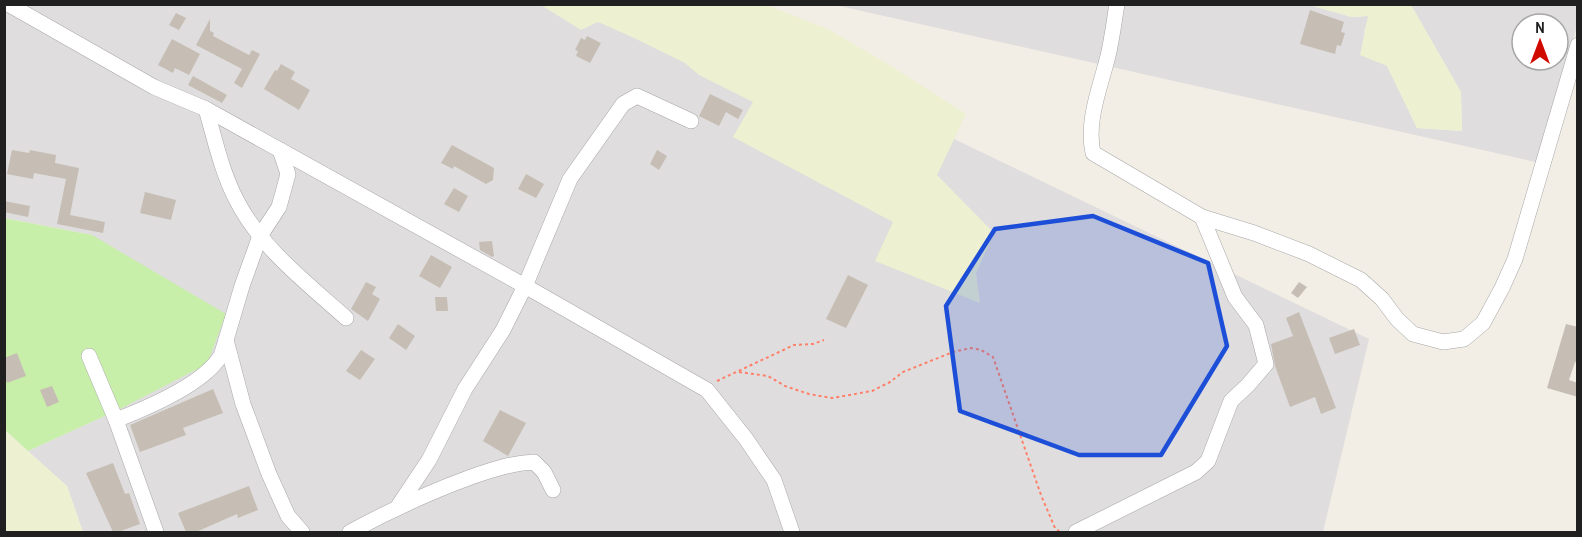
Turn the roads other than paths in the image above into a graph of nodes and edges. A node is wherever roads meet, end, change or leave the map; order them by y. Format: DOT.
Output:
graph roads {
  1 [pos="8,4"];
  2 [pos="1117,4"];
  3 [pos="1578,45"];
  4 [pos="206,109"];
  5 [pos="691,121"];
  6 [pos="280,150"];
  7 [pos="1202,217"];
  8 [pos="260,236"];
  9 [pos="525,286"];
  10 [pos="346,318"];
  11 [pos="226,340"];
  12 [pos="89,356"];
  13 [pos="116,420"];
  14 [pos="553,490"];
  15 [pos="399,505"];
  16 [pos="156,532"];
  17 [pos="302,532"];
  18 [pos="350,532"];
  19 [pos="792,532"];
  20 [pos="1076,532"];
  1 -- 4 [label="street"];
  2 -- 7 [label="street"];
  3 -- 7 [label="street"];
  4 -- 6 [label="street"];
  4 -- 8 [label="street"];
  5 -- 9 [label="street"];
  6 -- 8 [label="street"];
  6 -- 9 [label="street"];
  7 -- 20 [label="street"];
  8 -- 10 [label="street"];
  8 -- 11 [label="street"];
  9 -- 15 [label="street"];
  9 -- 19 [label="street"];
  11 -- 13 [label="street"];
  11 -- 17 [label="street"];
  12 -- 13 [label="street"];
  13 -- 16 [label="street"];
  14 -- 15 [label="street"];
  15 -- 18 [label="street"];
}
